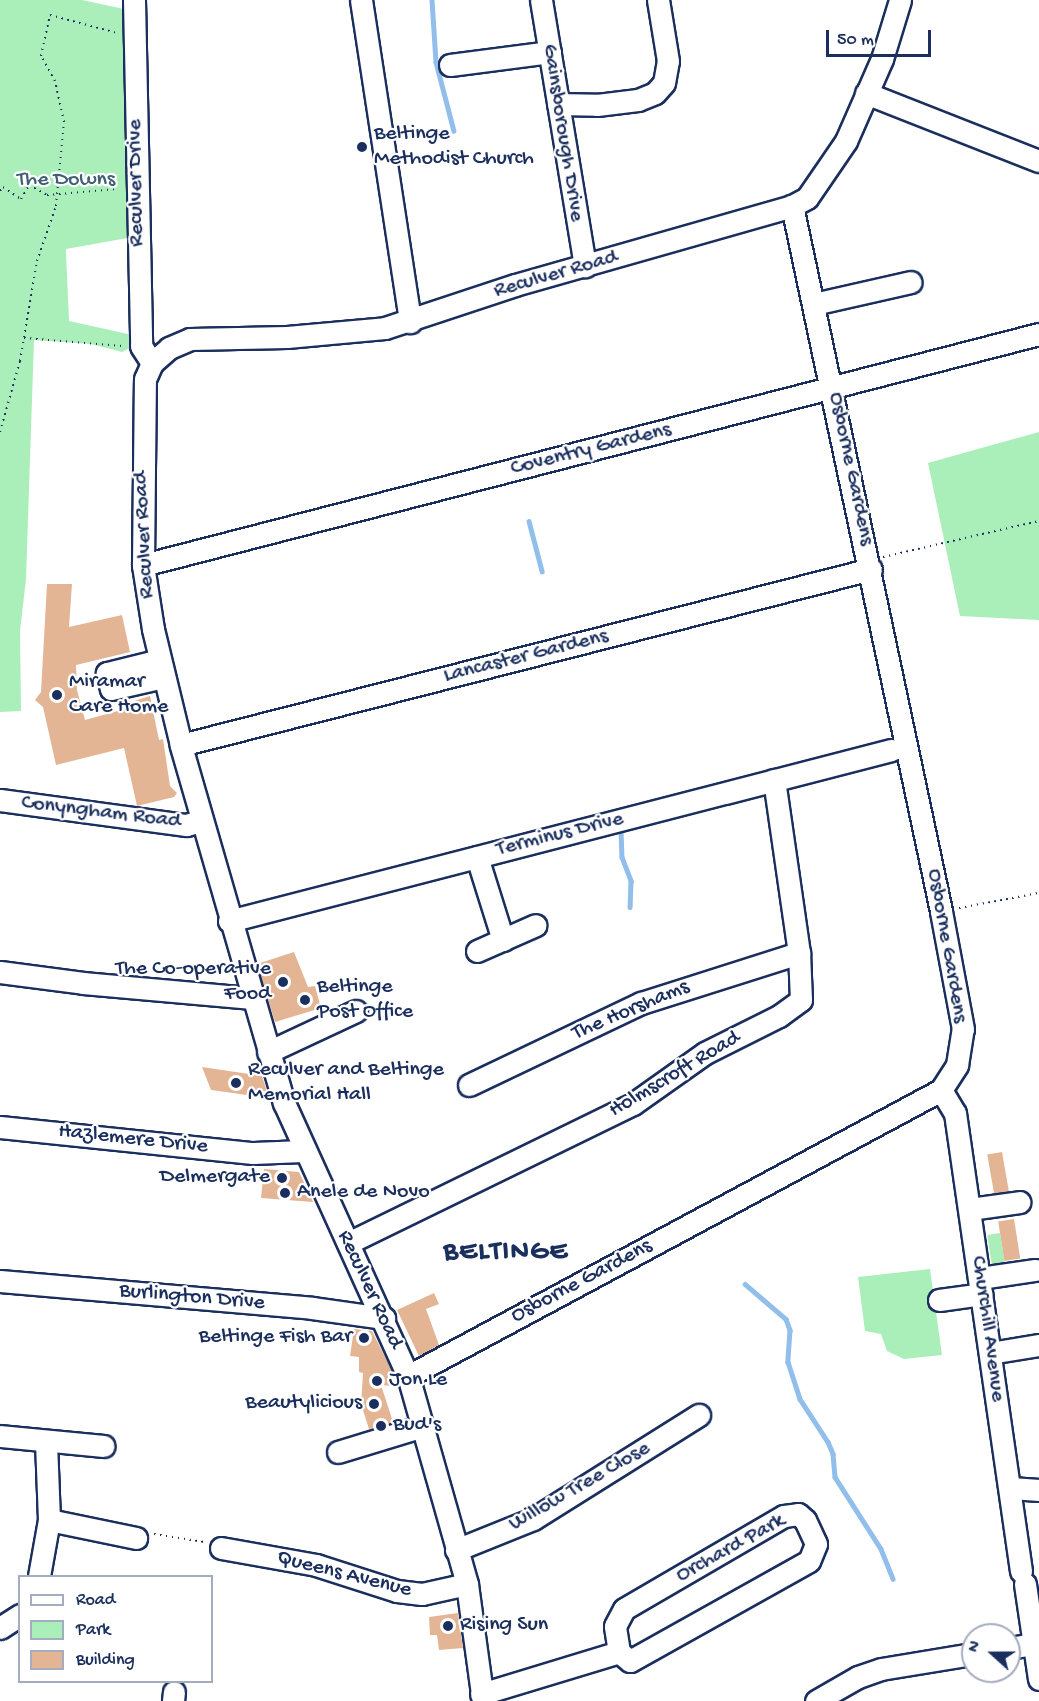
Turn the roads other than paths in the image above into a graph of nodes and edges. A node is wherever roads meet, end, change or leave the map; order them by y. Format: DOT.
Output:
graph roads {
  1 [pos="134,0"];
  2 [pos="361,0"];
  3 [pos="541,0"];
  4 [pos="658,0"];
  5 [pos="900,0"];
  6 [pos="550,52"];
  7 [pos="450,65"];
  8 [pos="866,93"];
  9 [pos="558,104"];
  10 [pos="1039,161"];
  11 [pos="792,206"];
  12 [pos="585,266"];
  13 [pos="911,282"];
  14 [pos="814,304"];
  15 [pos="410,322"];
  16 [pos="1039,334"];
  17 [pos="142,354"];
  18 [pos="833,388"];
  19 [pos="870,564"];
  20 [pos="143,565"];
  21 [pos="181,745"];
  22 [pos="891,750"];
  23 [pos="774,780"];
  24 [pos="0,800"];
  25 [pos="201,821"];
  26 [pos="477,857"];
  27 [pos="229,921"];
  28 [pos="536,925"];
  29 [pos="503,940"];
  30 [pos="477,951"];
  31 [pos="799,953"];
  32 [pos="0,972"];
  33 [pos="252,998"];
  34 [pos="356,1011"];
  35 [pos="268,1052"];
  36 [pos="470,1085"];
  37 [pos="941,1089"];
  38 [pos="0,1127"];
  39 [pos="303,1151"];
  40 [pos="1020,1202"];
  41 [pos="969,1209"];
  42 [pos="348,1243"];
  43 [pos="1035,1270"];
  44 [pos="0,1281"];
  45 [pos="981,1286"];
  46 [pos="939,1300"];
  47 [pos="384,1318"];
  48 [pos="1039,1346"];
  49 [pos="990,1353"];
  50 [pos="408,1376"];
  51 [pos="699,1415"];
  52 [pos="423,1426"];
  53 [pos="0,1436"];
  54 [pos="46,1443"];
  55 [pos="104,1446"];
  56 [pos="339,1452"];
  57 [pos="1011,1488"];
  58 [pos="1039,1490"];
  59 [pos="49,1520"];
  60 [pos="136,1538"];
  61 [pos="221,1548"];
  62 [pos="456,1550"];
  63 [pos="39,1575"];
  64 [pos="467,1584"];
  65 [pos="18,1616"];
  66 [pos="0,1628"];
  67 [pos="1033,1644"];
  68 [pos="1021,1646"];
  69 [pos="619,1652"];
  70 [pos="961,1656"];
  71 [pos="1039,1679"];
  72 [pos="482,1697"];
  73 [pos="816,1701"];
  1 -- 17 [label="street, Reculver Drive"];
  2 -- 15 [label="street"];
  3 -- 6 [label="street, Gainsborough Drive"];
  4 -- 9 [label="street"];
  5 -- 8 [label="street, Reculver Road"];
  6 -- 7 [label="street"];
  6 -- 9 [label="street, Gainsborough Drive"];
  8 -- 10 [label="street"];
  8 -- 11 [label="street, Reculver Road"];
  9 -- 12 [label="street, Gainsborough Drive"];
  11 -- 12 [label="street, Reculver Road"];
  11 -- 14 [label="street, Osborne Gardens"];
  12 -- 15 [label="street, Reculver Road"];
  13 -- 14 [label="street"];
  14 -- 18 [label="street, Osborne Gardens"];
  15 -- 17 [label="street, Reculver Road"];
  16 -- 18 [label="street, Coventry Gardens"];
  17 -- 20 [label="street, Reculver Road"];
  18 -- 19 [label="street, Osborne Gardens"];
  18 -- 20 [label="street, Coventry Gardens"];
  19 -- 21 [label="street, Lancaster Gardens"];
  19 -- 37 [label="street, Osborne Gardens"];
  20 -- 21 [label="street, Reculver Road"];
  21 -- 25 [label="street, Reculver Road"];
  22 -- 23 [label="street, Terminus Drive"];
  23 -- 26 [label="street, Terminus Drive"];
  23 -- 31 [label="street, Holmscroft Road"];
  24 -- 25 [label="street, Conyngham Road"];
  25 -- 27 [label="street, Reculver Road"];
  26 -- 27 [label="street, Terminus Drive"];
  26 -- 29 [label="street"];
  27 -- 33 [label="street, Reculver Road"];
  28 -- 29 [label="street"];
  29 -- 30 [label="street"];
  31 -- 36 [label="street, The Horshams"];
  31 -- 42 [label="street, Holmscroft Road"];
  32 -- 33 [label="street"];
  33 -- 35 [label="street, Reculver Road"];
  34 -- 35 [label="street"];
  35 -- 39 [label="street, Reculver Road"];
  37 -- 41 [label="street, Churchill Avenue"];
  37 -- 50 [label="street, Osborne Gardens"];
  38 -- 39 [label="street, Hazlemere Drive"];
  39 -- 42 [label="street, Reculver Road"];
  40 -- 41 [label="street"];
  41 -- 45 [label="street, Churchill Avenue"];
  42 -- 47 [label="street, Reculver Road"];
  43 -- 45 [label="street"];
  44 -- 47 [label="street, Burlington Drive"];
  45 -- 46 [label="street"];
  45 -- 49 [label="street, Churchill Avenue"];
  47 -- 50 [label="street, Reculver Road"];
  48 -- 49 [label="street"];
  49 -- 57 [label="street, Churchill Avenue"];
  50 -- 52 [label="street, Reculver Road"];
  51 -- 62 [label="street, Willow Tree Close"];
  52 -- 56 [label="street"];
  52 -- 62 [label="street, Reculver Road"];
  53 -- 54 [label="street"];
  54 -- 55 [label="street"];
  54 -- 59 [label="street"];
  57 -- 58 [label="street"];
  57 -- 67 [label="street, Churchill Avenue"];
  59 -- 60 [label="street"];
  59 -- 63 [label="street"];
  61 -- 64 [label="street, Queens Avenue"];
  62 -- 64 [label="street, Reculver Road"];
  64 -- 72 [label="street, Reculver Road"];
  65 -- 66 [label="street"];
  67 -- 68 [label="street"];
  67 -- 71 [label="street, Churchill Avenue"];
  69 -- 69 [label="street, Orchard Park"];
  69 -- 72 [label="street, Orchard Park"];
  70 -- 73 [label="street"];
}
